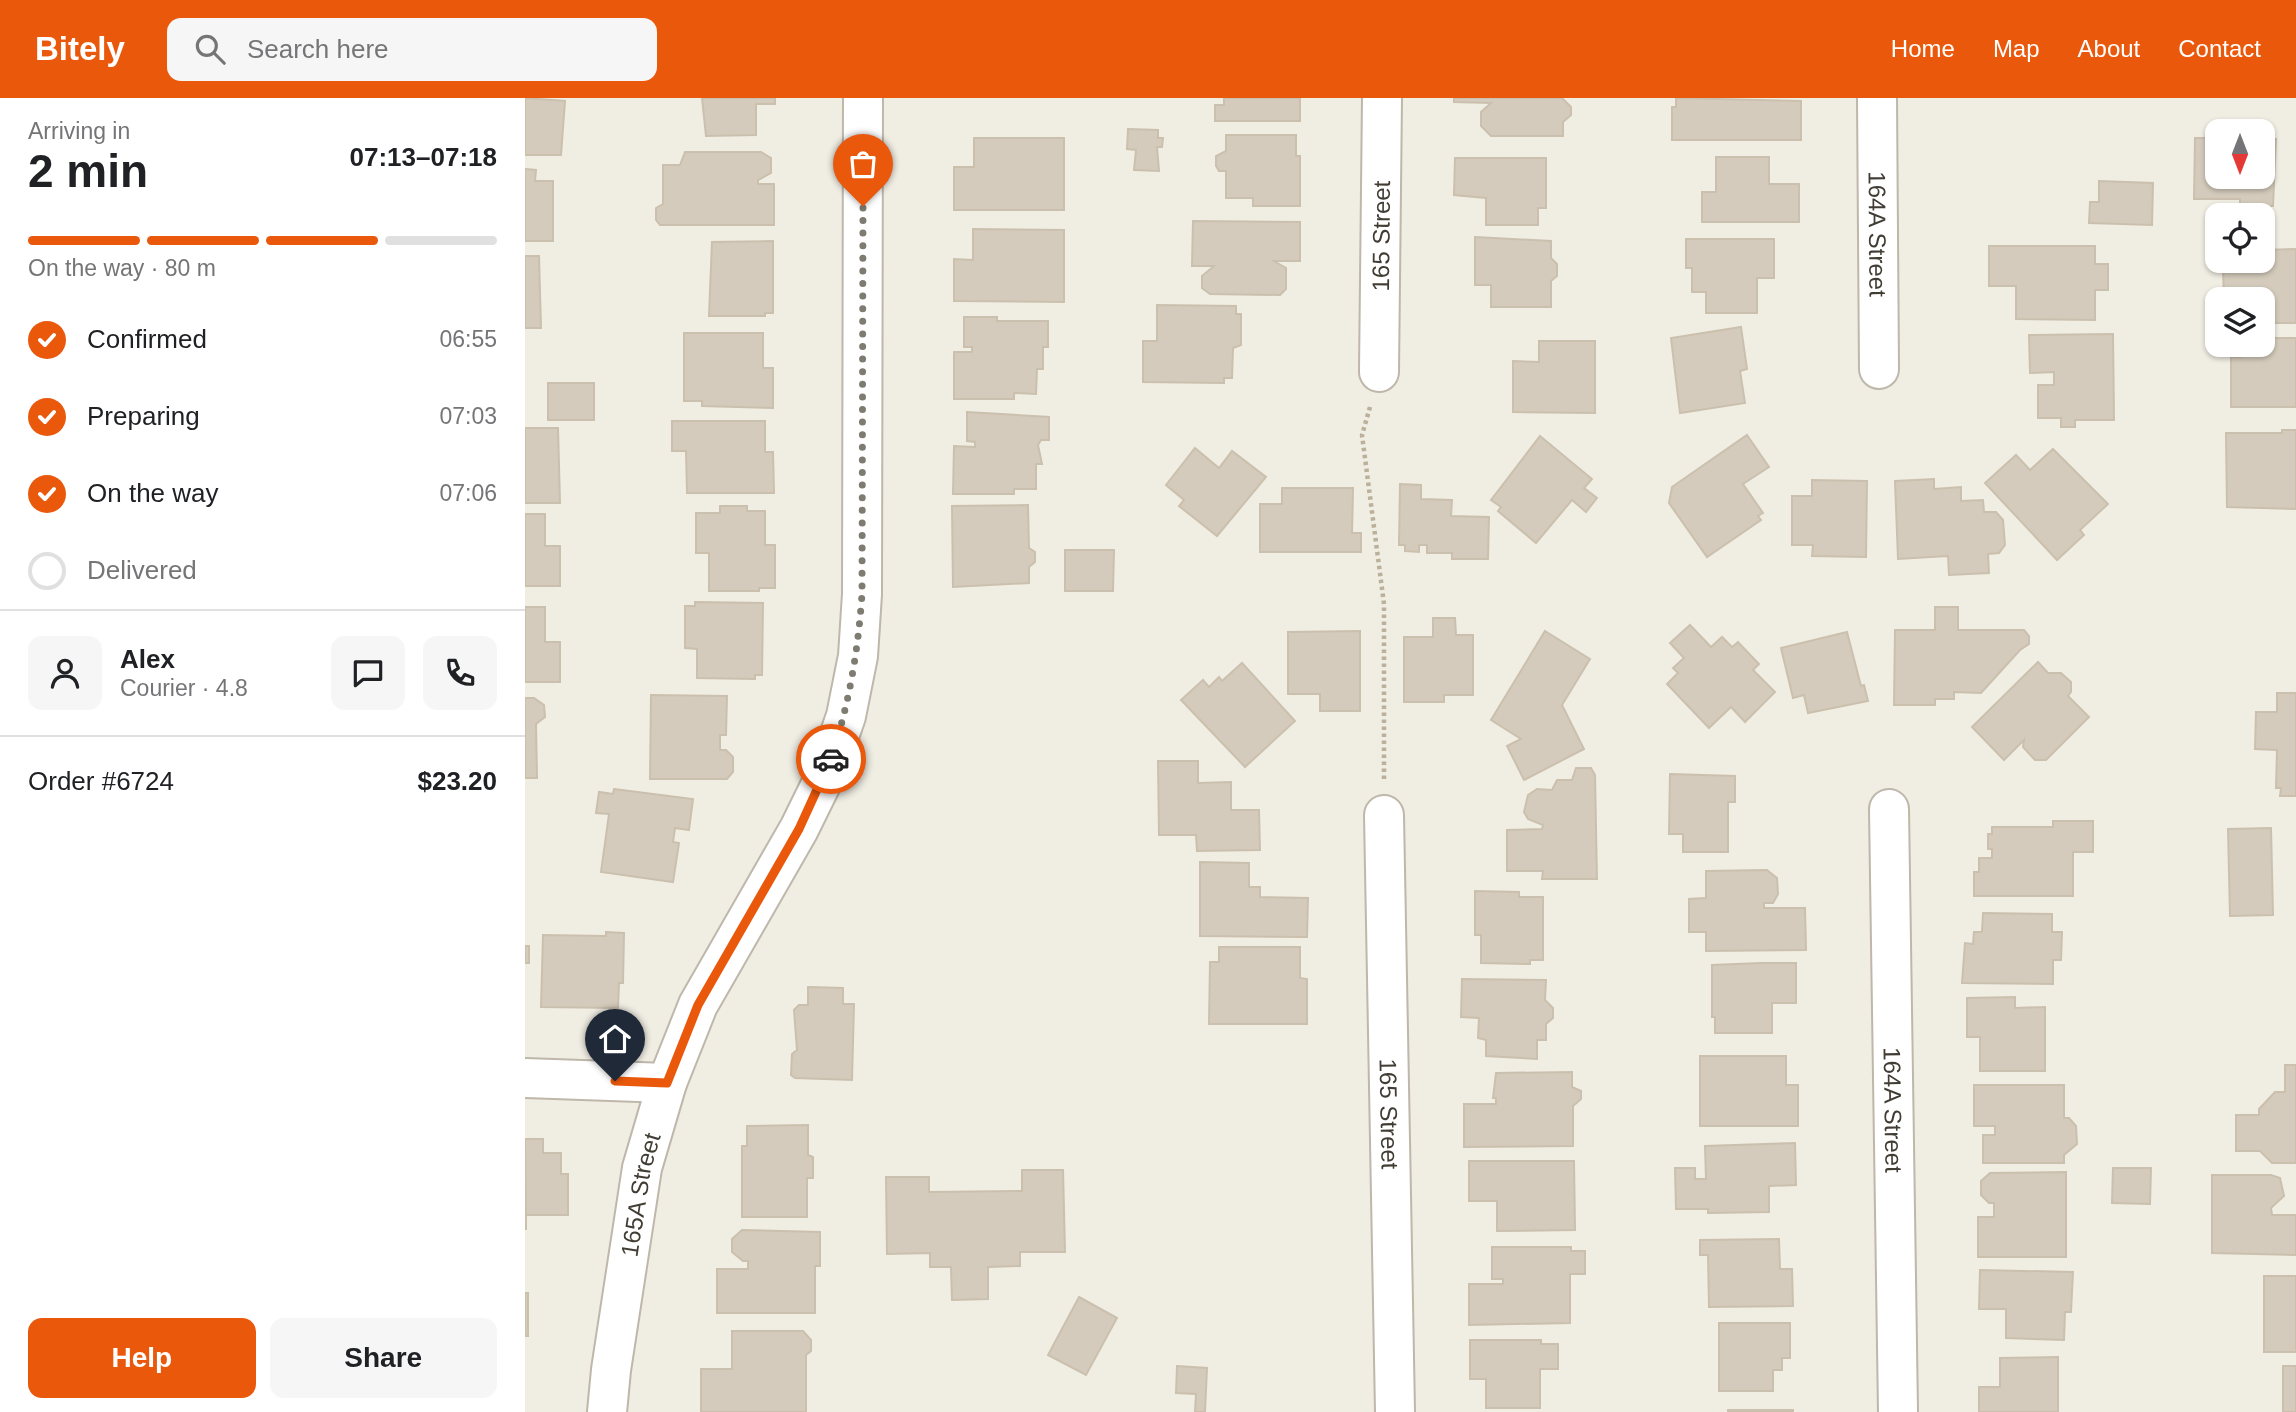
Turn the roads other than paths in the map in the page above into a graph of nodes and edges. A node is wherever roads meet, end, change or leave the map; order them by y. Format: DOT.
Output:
graph roads {
  1 [pos="863,98"];
  2 [pos="1382,98"];
  3 [pos="1877,98"];
  4 [pos="1879,369"];
  5 [pos="1379,372"];
  6 [pos="1889,809"];
  7 [pos="1384,815"];
  8 [pos="525,1078"];
  9 [pos="667,1083"];
  10 [pos="607,1412"];
  11 [pos="1395,1412"];
  12 [pos="1898,1412"];
  1 -- 9 [label="street, 165A Street"];
  2 -- 5 [label="street, 165 Street"];
  3 -- 4 [label="street, 164A Street"];
  6 -- 12 [label="street, 164A Street"];
  7 -- 11 [label="street, 165 Street"];
  8 -- 9 [label="street"];
  9 -- 10 [label="street, 165A Street"];
}
